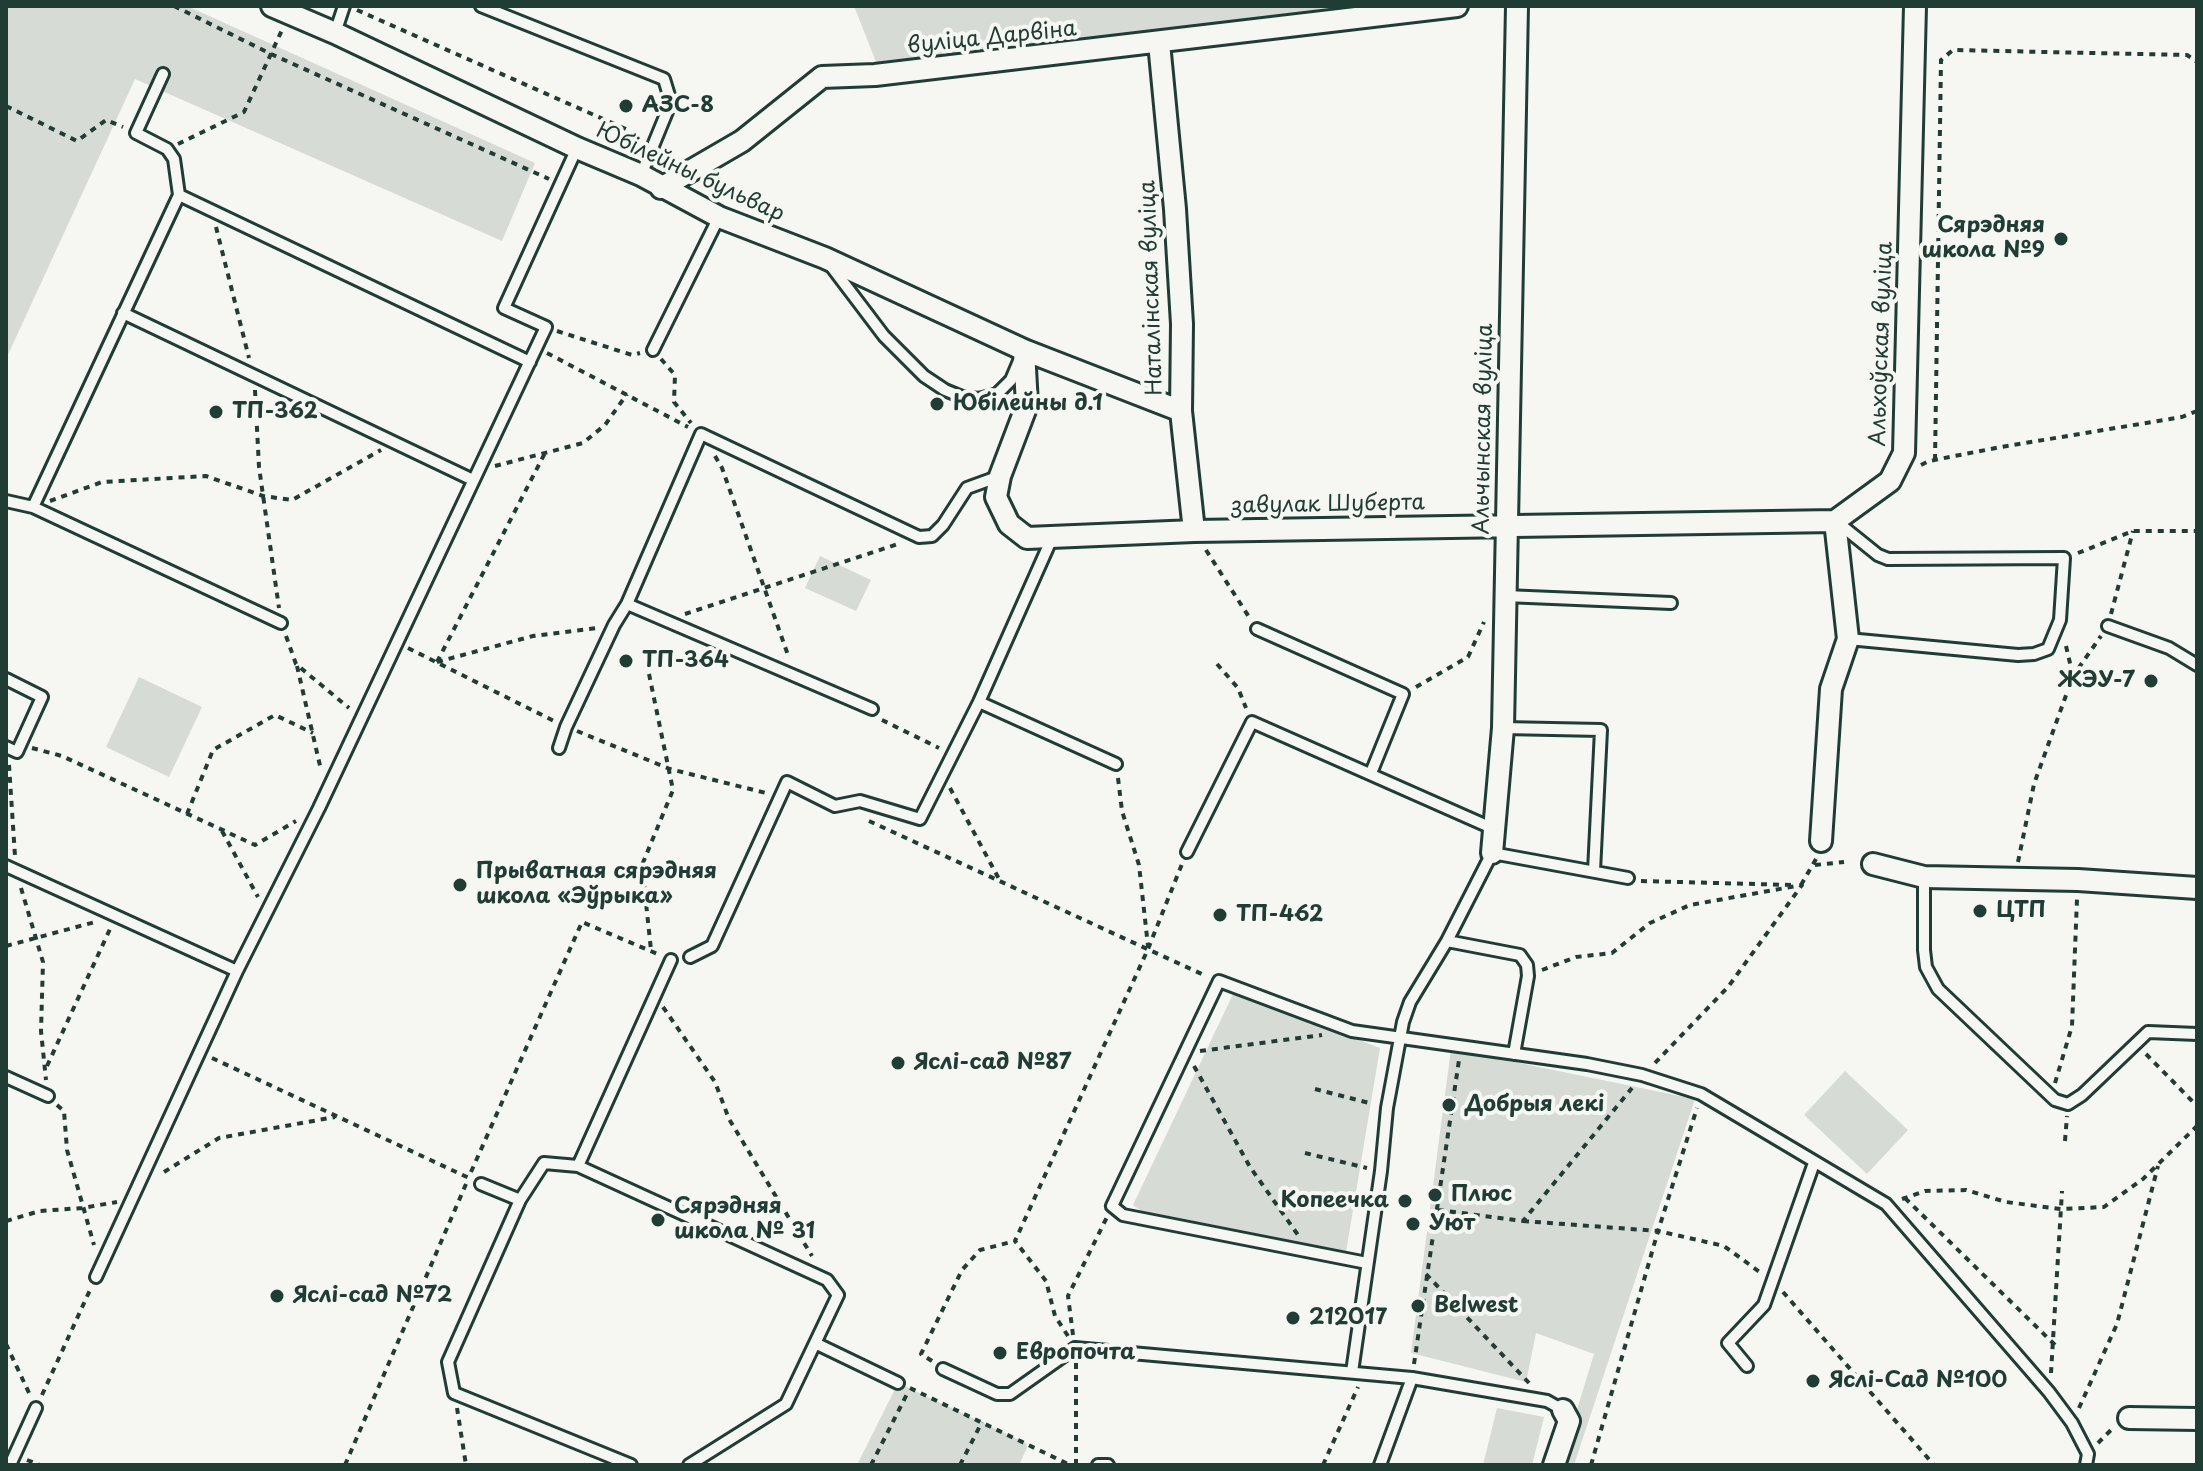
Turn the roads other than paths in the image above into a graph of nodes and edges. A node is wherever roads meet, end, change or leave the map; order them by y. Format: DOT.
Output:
graph roads {
  1 [pos="345,6"];
  2 [pos="481,6"];
  3 [pos="1457,6"];
  4 [pos="1517,6"];
  5 [pos="1915,6"];
  6 [pos="281,10"];
  7 [pos="335,33"];
  8 [pos="1159,43"];
  9 [pos="163,74"];
  10 [pos="577,148"];
  11 [pos="641,175"];
  12 [pos="661,188"];
  13 [pos="179,195"];
  14 [pos="719,217"];
  15 [pos="825,258"];
  16 [pos="123,313"];
  17 [pos="653,350"];
  18 [pos="1024,350"];
  19 [pos="530,362"];
  20 [pos="1181,411"];
  21 [pos="475,475"];
  22 [pos="1000,476"];
  23 [pos="6,501"];
  24 [pos="33,507"];
  25 [pos="1835,521"];
  26 [pos="1506,526"];
  27 [pos="1194,531"];
  28 [pos="1052,538"];
  29 [pos="1505,596"];
  30 [pos="1671,603"];
  31 [pos="627,604"];
  32 [pos="281,623"];
  33 [pos="2108,626"];
  34 [pos="1257,629"];
  35 [pos="1848,639"];
  36 [pos="2197,665"];
  37 [pos="6,679"];
  38 [pos="979,702"];
  39 [pos="872,709"];
  40 [pos="1503,728"];
  41 [pos="7,748"];
  42 [pos="559,748"];
  43 [pos="1116,764"];
  44 [pos="1371,773"];
  45 [pos="1494,829"];
  46 [pos="1821,841"];
  47 [pos="1187,852"];
  48 [pos="1492,853"];
  49 [pos="1873,864"];
  50 [pos="11,868"];
  51 [pos="1594,871"];
  52 [pos="1924,877"];
  53 [pos="1628,878"];
  54 [pos="2197,888"];
  55 [pos="1447,941"];
  56 [pos="690,957"];
  57 [pos="671,960"];
  58 [pos="237,971"];
  59 [pos="2197,1034"];
  60 [pos="1401,1039"];
  61 [pos="1514,1054"];
  62 [pos="6,1077"];
  63 [pos="48,1096"];
  64 [pos="1814,1163"];
  65 [pos="578,1166"];
  66 [pos="481,1184"];
  67 [pos="520,1200"];
  68 [pos="1367,1263"];
  69 [pos="98,1272"];
  70 [pos="817,1344"];
  71 [pos="1747,1366"];
  72 [pos="943,1369"];
  73 [pos="1358,1373"];
  74 [pos="1412,1378"];
  75 [pos="898,1383"];
  76 [pos="1555,1406"];
  77 [pos="36,1408"];
  78 [pos="2129,1418"];
  79 [pos="2197,1419"];
  80 [pos="10,1457"];
  81 [pos="2087,1460"];
  82 [pos="631,1465"];
  83 [pos="689,1465"];
  84 [pos="1098,1465"];
  85 [pos="1108,1465"];
  86 [pos="1380,1465"];
  87 [pos="1554,1465"];
  1 -- 7 [label="lane"];
  2 -- 11 [label="lane"];
  3 -- 8 [label="street, вуліца Дарвіна"];
  4 -- 26 [label="street, Альчынская вуліца"];
  5 -- 25 [label="street, Альхоўская вуліца"];
  6 -- 7 [label="street, Юбілейны бульвар"];
  7 -- 10 [label="street, Юбілейны бульвар"];
  8 -- 12 [label="street, вуліца Дарвіна"];
  8 -- 20 [label="street, Наталінская вуліца"];
  9 -- 13 [label="lane"];
  10 -- 11 [label="street, Юбілейны бульвар"];
  10 -- 19 [label="lane"];
  11 -- 12 [label="street, Юбілейны бульвар"];
  12 -- 14 [label="street, Юбілейны бульвар"];
  13 -- 16 [label="lane"];
  13 -- 19 [label="lane"];
  14 -- 15 [label="street, Юбілейны бульвар"];
  14 -- 17 [label="lane"];
  15 -- 18 [label="street, Юбілейны бульвар"];
  15 -- 18 [label="lane"];
  16 -- 21 [label="lane"];
  16 -- 24 [label="lane"];
  18 -- 20 [label="street, Юбілейны бульвар"];
  18 -- 22 [label="street, завулак Шуберта"];
  19 -- 21 [label="lane"];
  20 -- 27 [label="street, Наталінская вуліца"];
  21 -- 58 [label="lane"];
  22 -- 28 [label="street, завулак Шуберта"];
  22 -- 31 [label="lane"];
  23 -- 24 [label="lane"];
  24 -- 32 [label="lane"];
  25 -- 26 [label="street, завулак Шуберта"];
  25 -- 35 [label="street"];
  25 -- 35 [label="lane"];
  26 -- 27 [label="street, завулак Шуберта"];
  26 -- 29 [label="street, Альчынская вуліца"];
  27 -- 28 [label="street, завулак Шуберта"];
  28 -- 38 [label="lane"];
  29 -- 30 [label="lane"];
  29 -- 40 [label="street, Альчынская вуліца"];
  31 -- 39 [label="lane"];
  31 -- 42 [label="lane"];
  33 -- 36 [label="lane"];
  34 -- 44 [label="lane"];
  35 -- 46 [label="street"];
  37 -- 41 [label="lane"];
  38 -- 43 [label="lane"];
  38 -- 56 [label="lane"];
  40 -- 45 [label="street, Альчынская вуліца"];
  40 -- 51 [label="lane"];
  44 -- 45 [label="lane"];
  44 -- 47 [label="lane"];
  45 -- 48 [label="street, Альчынская вуліца"];
  48 -- 51 [label="lane"];
  48 -- 55 [label="lane"];
  49 -- 52 [label="street"];
  50 -- 58 [label="lane"];
  51 -- 53 [label="lane"];
  52 -- 54 [label="street"];
  52 -- 59 [label="lane"];
  55 -- 60 [label="lane"];
  55 -- 61 [label="lane"];
  57 -- 65 [label="lane"];
  58 -- 69 [label="lane"];
  60 -- 61 [label="lane"];
  60 -- 68 [label="lane"];
  60 -- 68 [label="lane"];
  61 -- 64 [label="lane"];
  62 -- 63 [label="lane"];
  64 -- 71 [label="lane"];
  64 -- 81 [label="lane"];
  65 -- 67 [label="lane"];
  65 -- 70 [label="lane"];
  66 -- 67 [label="lane"];
  67 -- 82 [label="lane"];
  68 -- 73 [label="lane"];
  70 -- 75 [label="lane"];
  70 -- 83 [label="lane"];
  72 -- 73 [label="lane"];
  73 -- 74 [label="lane"];
  74 -- 76 [label="lane"];
  74 -- 86 [label="lane"];
  76 -- 87 [label="street"];
  77 -- 80 [label="lane"];
  78 -- 79 [label="street"];
  84 -- 85 [label="lane"];
}
